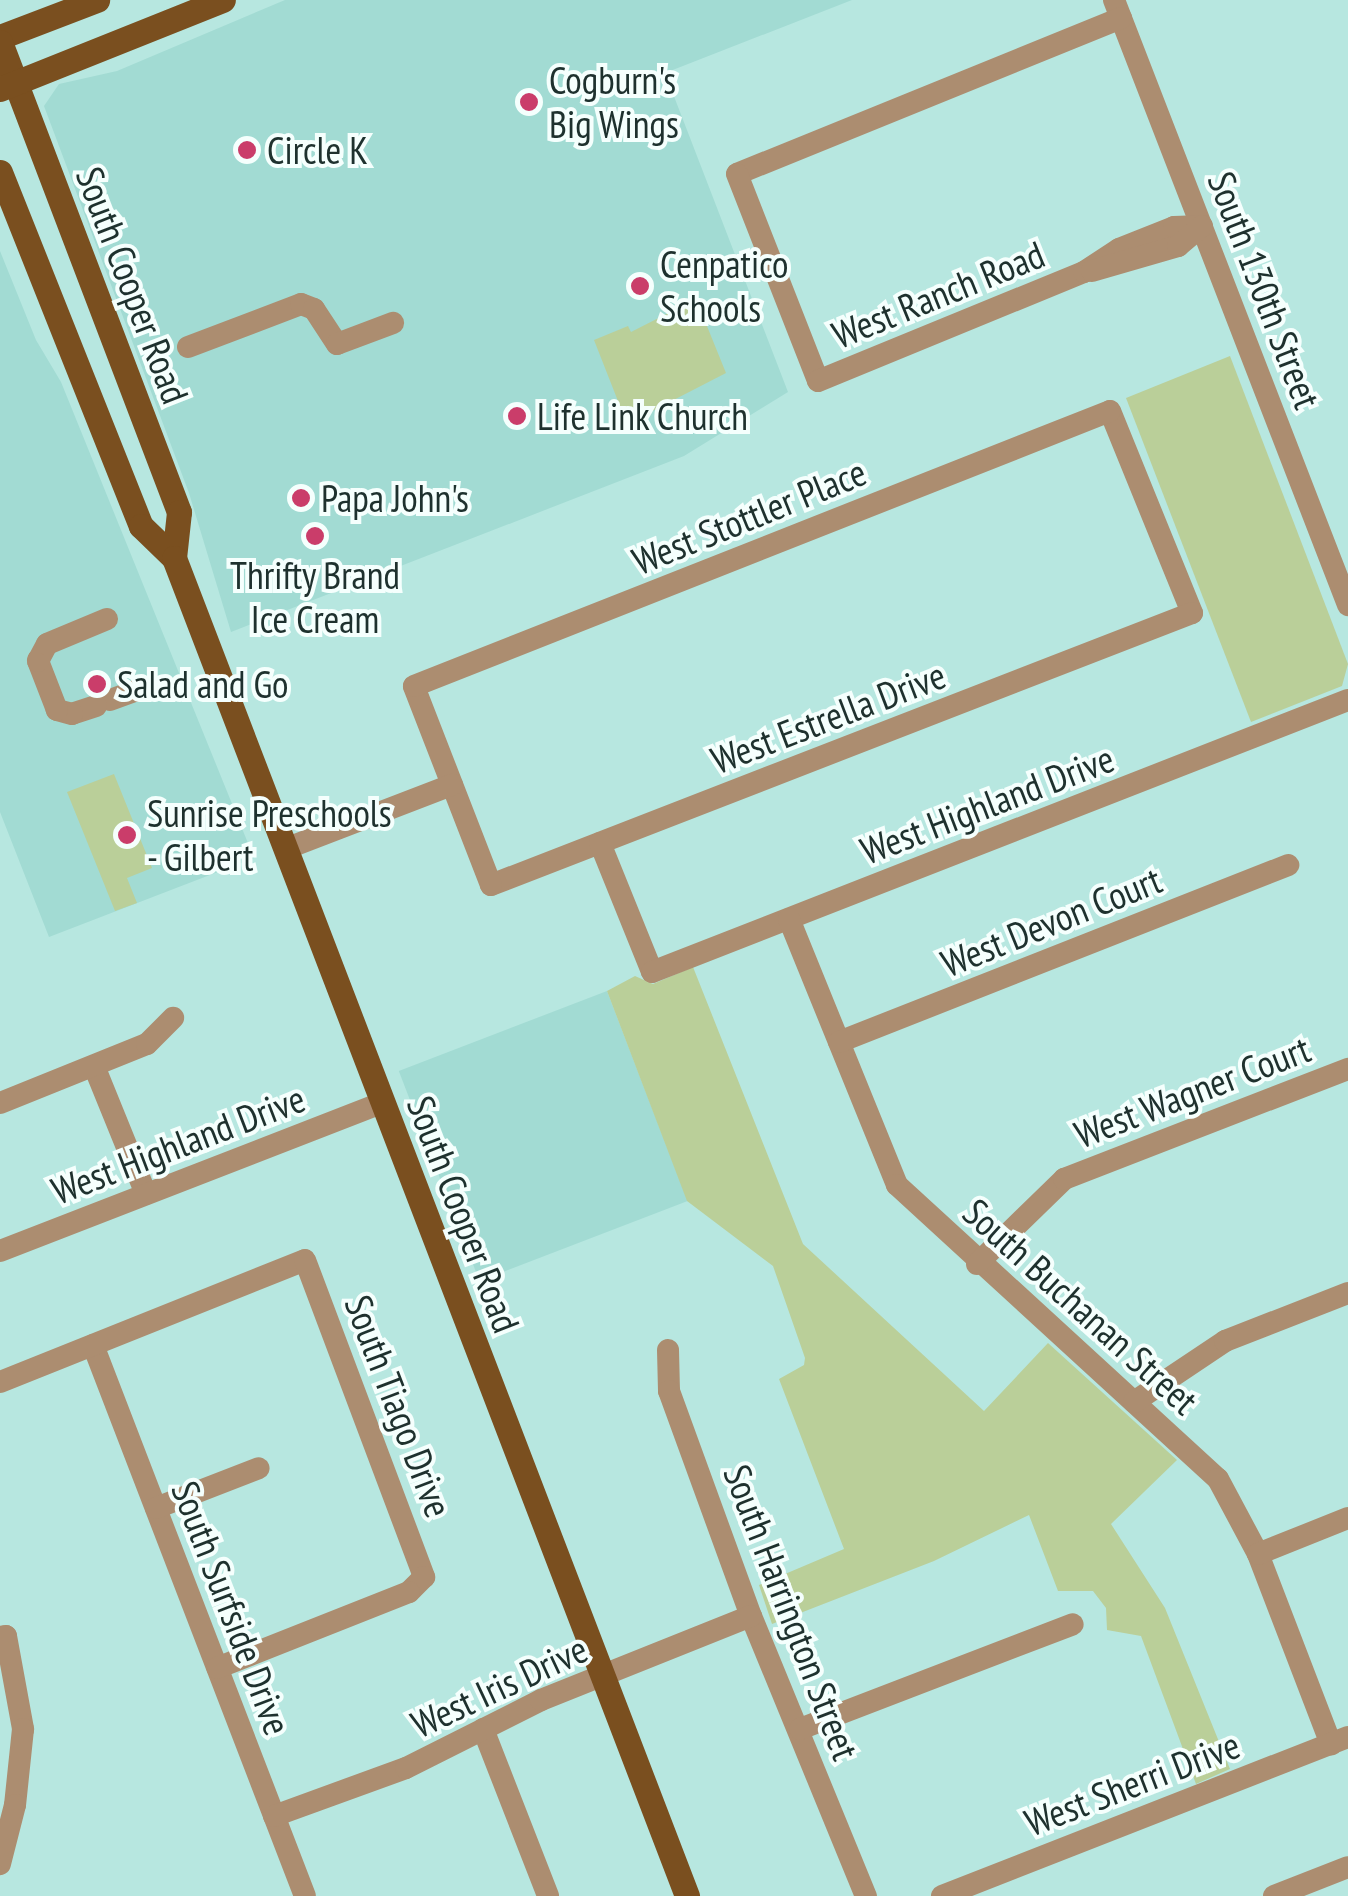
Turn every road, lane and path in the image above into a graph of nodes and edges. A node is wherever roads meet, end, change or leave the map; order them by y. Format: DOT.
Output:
graph roads {
  1 [pos="96,0"];
  2 [pos="223,0"];
  3 [pos="1117,9"];
  4 [pos="0,39"];
  5 [pos="8,86"];
  6 [pos="0,172"];
  7 [pos="1202,226"];
  8 [pos="393,324"];
  9 [pos="188,348"];
  10 [pos="1110,411"];
  11 [pos="174,558"];
  12 [pos="1348,605"];
  13 [pos="107,620"];
  14 [pos="135,691"];
  15 [pos="1348,700"];
  16 [pos="452,785"];
  17 [pos="600,843"];
  18 [pos="285,848"];
  19 [pos="1288,865"];
  20 [pos="788,920"];
  21 [pos="174,1018"];
  22 [pos="839,1042"];
  23 [pos="94,1066"];
  24 [pos="1348,1069"];
  25 [pos="2,1096"];
  26 [pos="381,1103"];
  27 [pos="146,1194"];
  28 [pos="0,1252"];
  29 [pos="977,1264"];
  30 [pos="1348,1293"];
  31 [pos="93,1344"];
  32 [pos="668,1350"];
  33 [pos="0,1382"];
  34 [pos="1134,1402"];
  35 [pos="259,1468"];
  36 [pos="156,1508"];
  37 [pos="1348,1518"];
  38 [pos="1258,1554"];
  39 [pos="751,1616"];
  40 [pos="1073,1624"];
  41 [pos="3,1637"];
  42 [pos="218,1668"];
  43 [pos="601,1676"];
  44 [pos="483,1729"];
  45 [pos="800,1729"];
  46 [pos="1340,1741"];
  47 [pos="274,1816"];
  48 [pos="0,1864"];
  49 [pos="1348,1867"];
  50 [pos="305,1896"];
  51 [pos="548,1896"];
  52 [pos="688,1896"];
  53 [pos="866,1896"];
  54 [pos="942,1896"];
  55 [pos="1274,1896"];
  1 -- 4 [label="main road"];
  2 -- 5 [label="main road"];
  3 -- 7 [label="street, South 130th Street"];
  3 -- 7 [label="street, West Ranch Road"];
  4 -- 5 [label="main road, South Cooper Road"];
  5 -- 11 [label="main road, South Cooper Road"];
  6 -- 11 [label="main road, South Cooper Road"];
  7 -- 12 [label="street, South 130th Street"];
  8 -- 9 [label="street"];
  10 -- 16 [label="street, West Stottler Place"];
  10 -- 17 [label="street, West Estrella Drive"];
  11 -- 18 [label="main road, South Cooper Road"];
  13 -- 14 [label="street"];
  15 -- 20 [label="street, West Highland Drive"];
  16 -- 17 [label="street, West Estrella Drive"];
  16 -- 18 [label="street"];
  17 -- 20 [label="street, West Highland Drive"];
  18 -- 26 [label="main road, South Cooper Road"];
  19 -- 22 [label="street, West Devon Court"];
  20 -- 22 [label="street, South Buchanan Street"];
  21 -- 23 [label="street"];
  22 -- 29 [label="street, South Buchanan Street"];
  23 -- 25 [label="street"];
  23 -- 27 [label="street"];
  24 -- 29 [label="street, West Wagner Court"];
  26 -- 27 [label="street, West Highland Drive"];
  26 -- 43 [label="main road, South Cooper Road"];
  27 -- 28 [label="street, West Highland Drive"];
  29 -- 34 [label="street, South Buchanan Street"];
  30 -- 34 [label="street"];
  31 -- 33 [label="street"];
  31 -- 36 [label="street, South Surfside Drive"];
  31 -- 42 [label="street, South Tiago Drive"];
  32 -- 39 [label="street, South Harrington Street"];
  34 -- 38 [label="street, South Buchanan Street"];
  35 -- 36 [label="street"];
  36 -- 42 [label="street, South Surfside Drive"];
  37 -- 38 [label="street"];
  38 -- 46 [label="street, South Buchanan Street"];
  39 -- 43 [label="street, West Iris Drive"];
  39 -- 45 [label="street, South Harrington Street"];
  40 -- 45 [label="street"];
  41 -- 48 [label="street"];
  42 -- 47 [label="street, South Surfside Drive"];
  43 -- 44 [label="street, West Iris Drive"];
  43 -- 52 [label="main road, South Cooper Road"];
  44 -- 47 [label="street, West Iris Drive"];
  44 -- 51 [label="street"];
  45 -- 53 [label="street, South Harrington Street"];
  46 -- 54 [label="street, West Sherri Drive"];
  47 -- 50 [label="street, South Surfside Drive"];
  49 -- 55 [label="street"];
}
